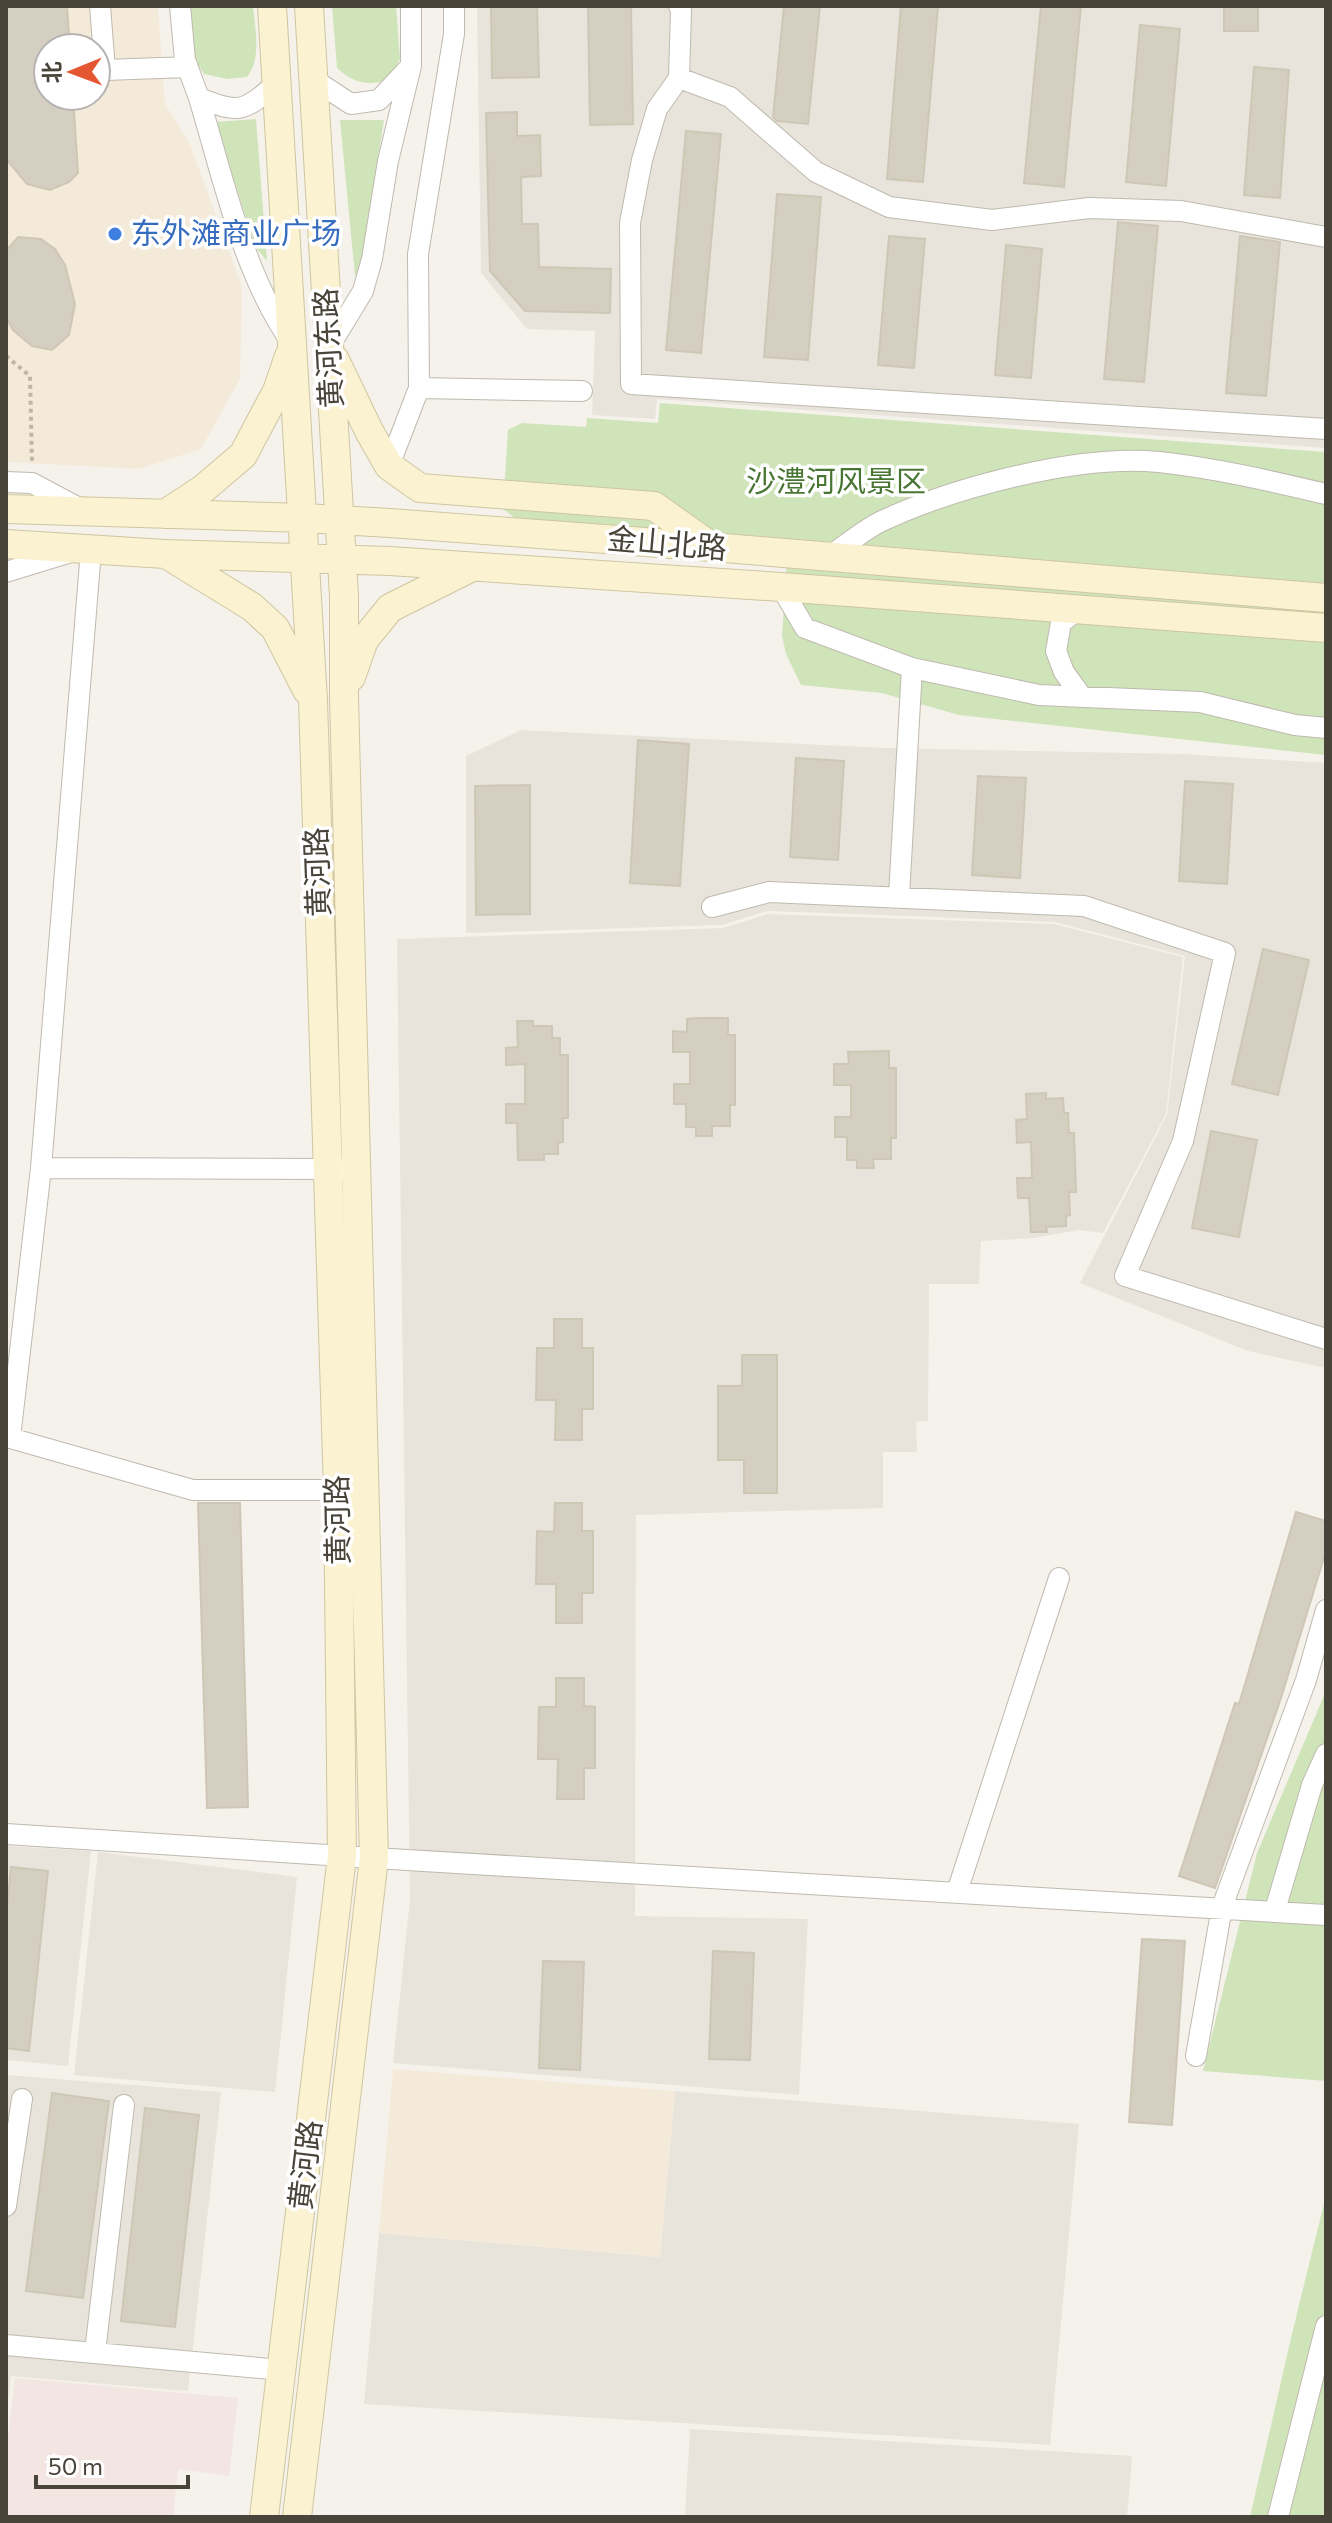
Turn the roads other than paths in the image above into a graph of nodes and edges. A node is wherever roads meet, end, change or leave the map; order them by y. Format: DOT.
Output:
graph roads {
  1 [pos="100,6"];
  2 [pos="180,6"];
  3 [pos="272,6"];
  4 [pos="411,6"];
  5 [pos="454,6"];
  6 [pos="679,6"];
  7 [pos="310,19"];
  8 [pos="411,66"];
  9 [pos="188,67"];
  10 [pos="679,78"];
  11 [pos="313,79"];
  12 [pos="277,83"];
  13 [pos="199,98"];
  14 [pos="1326,237"];
  15 [pos="293,344"];
  16 [pos="329,347"];
  17 [pos="419,388"];
  18 [pos="582,391"];
  19 [pos="1326,429"];
  20 [pos="389,466"];
  21 [pos="6,482"];
  22 [pos="1326,494"];
  23 [pos="6,509"];
  24 [pos="84,511"];
  25 [pos="165,514"];
  26 [pos="304,518"];
  27 [pos="338,520"];
  28 [pos="6,544"];
  29 [pos="712,547"];
  30 [pos="85,549"];
  31 [pos="165,554"];
  32 [pos="305,557"];
  33 [pos="827,558"];
  34 [pos="342,559"];
  35 [pos="471,568"];
  36 [pos="6,572"];
  37 [pos="781,587"];
  38 [pos="1326,598"];
  39 [pos="1077,610"];
  40 [pos="1326,628"];
  41 [pos="912,668"];
  42 [pos="344,697"];
  43 [pos="1082,697"];
  44 [pos="313,700"];
  45 [pos="1326,728"];
  46 [pos="899,896"];
  47 [pos="712,907"];
  48 [pos="41,1168"];
  49 [pos="342,1169"];
  50 [pos="1326,1339"];
  51 [pos="9,1416"];
  52 [pos="338,1490"];
  53 [pos="1059,1578"];
  54 [pos="1326,1610"];
  55 [pos="1326,1754"];
  56 [pos="6,1834"];
  57 [pos="342,1856"];
  58 [pos="374,1858"];
  59 [pos="957,1892"];
  60 [pos="1222,1907"];
  61 [pos="1275,1910"];
  62 [pos="1326,1915"];
  63 [pos="1196,2056"];
  64 [pos="22,2099"];
  65 [pos="124,2105"];
  66 [pos="6,2206"];
  67 [pos="1326,2326"];
  68 [pos="6,2345"];
  69 [pos="95,2352"];
  70 [pos="282,2370"];
  71 [pos="264,2517"];
  72 [pos="297,2517"];
  73 [pos="1278,2517"];
  1 -- 9 [label="street"];
  2 -- 9 [label="street"];
  3 -- 12 [label="main road, 黄河东路"];
  4 -- 8 [label="street"];
  5 -- 17 [label="street"];
  6 -- 10 [label="street"];
  7 -- 11 [label="main road, 黄河东路"];
  8 -- 11 [label="street"];
  8 -- 16 [label="street"];
  9 -- 13 [label="street"];
  10 -- 14 [label="street"];
  10 -- 19 [label="street"];
  11 -- 16 [label="main road, 黄河东路"];
  12 -- 13 [label="street"];
  12 -- 15 [label="main road, 黄河东路"];
  13 -- 15 [label="street"];
  15 -- 25 [label="main road"];
  15 -- 26 [label="main road, 黄河东路"];
  16 -- 20 [label="main road"];
  16 -- 27 [label="main road, 黄河东路"];
  17 -- 18 [label="street"];
  17 -- 20 [label="street"];
  20 -- 29 [label="main road"];
  21 -- 24 [label="street"];
  22 -- 33 [label="street"];
  23 -- 24 [label="main road, 金山北路"];
  24 -- 25 [label="main road, 金山北路"];
  25 -- 26 [label="main road, 金山北路"];
  26 -- 27 [label="main road, 金山北路"];
  26 -- 32 [label="main road, 黄河路"];
  27 -- 29 [label="main road, 金山北路"];
  27 -- 34 [label="main road, 黄河路"];
  28 -- 30 [label="main road, 金山北路"];
  29 -- 33 [label="main road, 金山北路"];
  30 -- 31 [label="main road, 金山北路"];
  30 -- 36 [label="street"];
  30 -- 48 [label="street"];
  31 -- 32 [label="main road, 金山北路"];
  31 -- 44 [label="main road"];
  32 -- 34 [label="main road, 金山北路"];
  32 -- 44 [label="main road, 黄河路"];
  33 -- 38 [label="main road, 金山北路"];
  34 -- 35 [label="main road, 金山北路"];
  34 -- 42 [label="main road, 黄河路"];
  35 -- 37 [label="main road, 金山北路"];
  35 -- 42 [label="main road"];
  37 -- 39 [label="main road, 金山北路"];
  37 -- 41 [label="street"];
  39 -- 40 [label="main road, 金山北路"];
  39 -- 43 [label="street"];
  41 -- 43 [label="street"];
  41 -- 46 [label="street"];
  42 -- 49 [label="main road, 黄河路"];
  43 -- 45 [label="street"];
  44 -- 49 [label="main road, 黄河路"];
  46 -- 47 [label="street"];
  46 -- 50 [label="street"];
  48 -- 49 [label="street"];
  48 -- 51 [label="street"];
  49 -- 52 [label="main road, 黄河路"];
  49 -- 58 [label="main road, 黄河路"];
  51 -- 52 [label="street"];
  52 -- 57 [label="main road, 黄河路"];
  53 -- 59 [label="street"];
  54 -- 60 [label="street"];
  55 -- 61 [label="street"];
  56 -- 57 [label="street"];
  57 -- 58 [label="street"];
  57 -- 70 [label="main road, 黄河路"];
  58 -- 59 [label="street"];
  58 -- 72 [label="main road, 黄河路"];
  59 -- 60 [label="street"];
  60 -- 61 [label="street"];
  60 -- 63 [label="street"];
  61 -- 62 [label="street"];
  64 -- 66 [label="street"];
  65 -- 69 [label="street"];
  67 -- 73 [label="street"];
  68 -- 69 [label="street"];
  69 -- 70 [label="street"];
  70 -- 71 [label="main road, 黄河路"];
}
